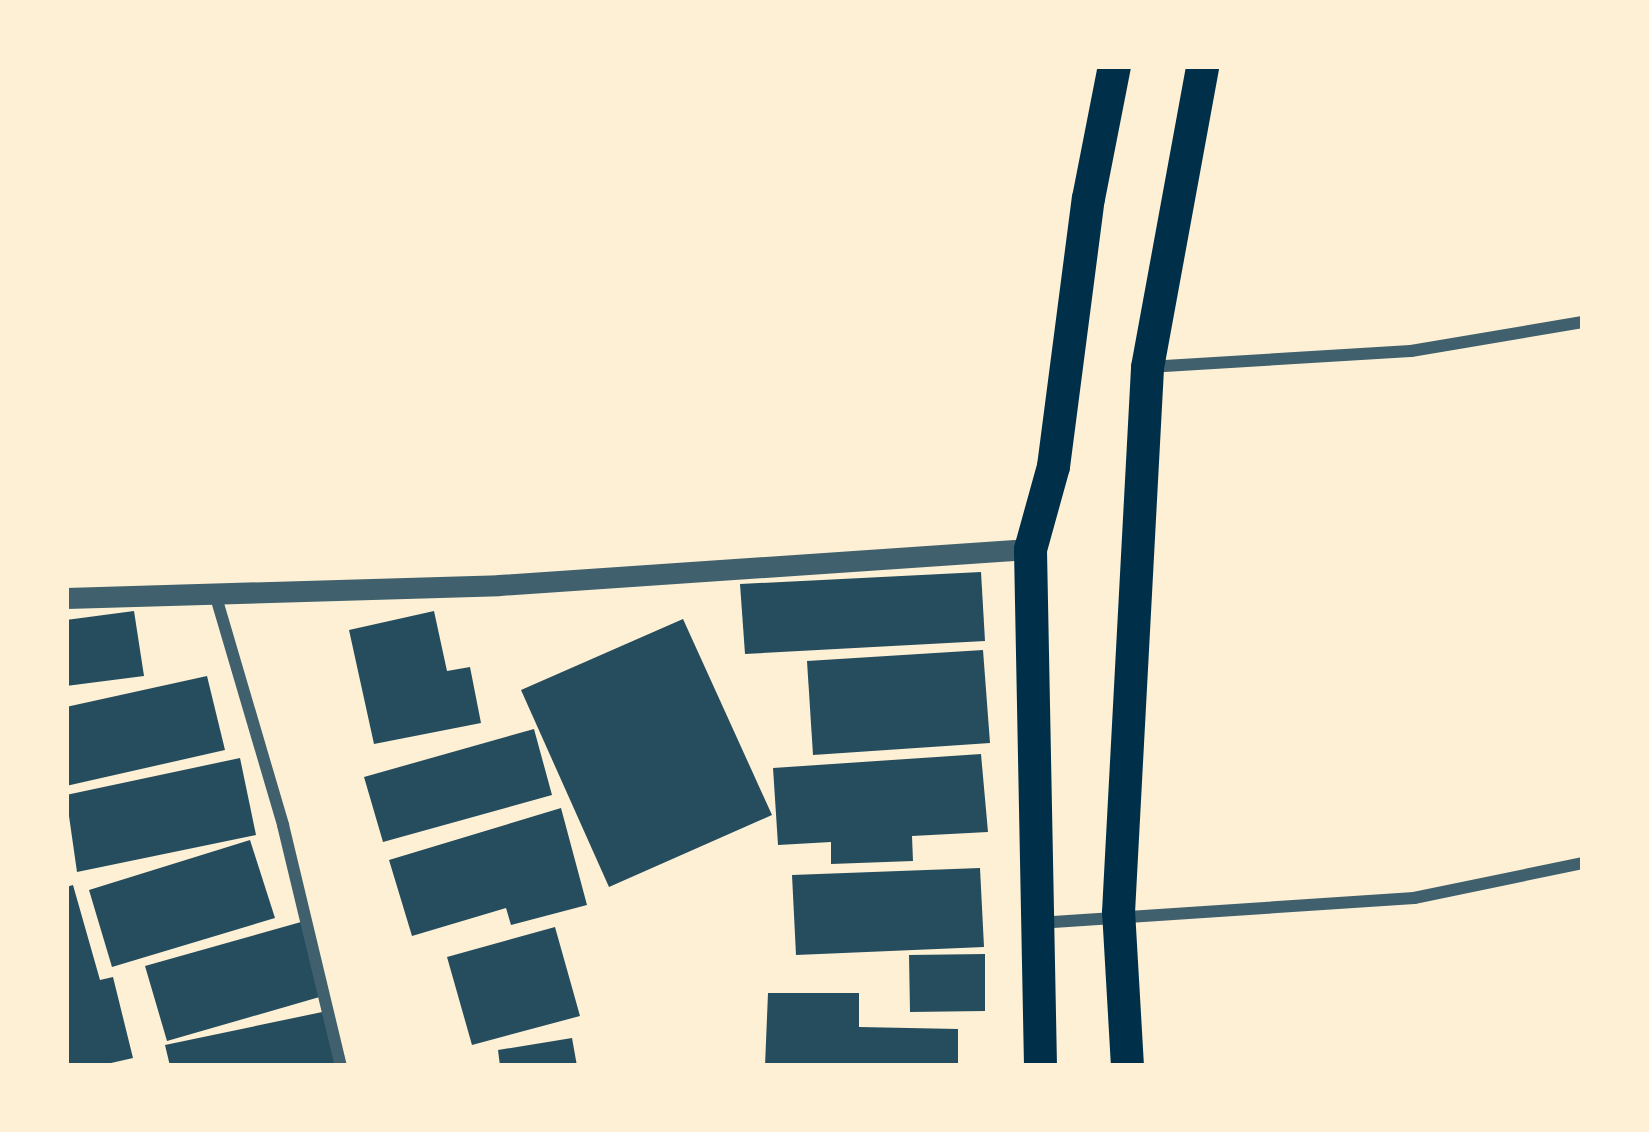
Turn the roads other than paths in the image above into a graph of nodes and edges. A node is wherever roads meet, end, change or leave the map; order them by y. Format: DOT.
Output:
graph roads {
  1 [pos="1114,66"];
  2 [pos="1202,66"];
  3 [pos="1583,322"];
  4 [pos="1147,367"];
  5 [pos="1030,549"];
  6 [pos="216,597"];
  7 [pos="66,598"];
  8 [pos="1583,862"];
  9 [pos="1118,912"];
  10 [pos="1038,923"];
  11 [pos="341,1066"];
  12 [pos="1040,1066"];
  13 [pos="1127,1066"];
  1 -- 5 [label="highway"];
  2 -- 4 [label="highway"];
  3 -- 4 [label="street"];
  4 -- 9 [label="highway"];
  5 -- 6 [label="street"];
  5 -- 10 [label="highway"];
  6 -- 7 [label="street"];
  6 -- 11 [label="street"];
  8 -- 9 [label="street"];
  9 -- 10 [label="street"];
  9 -- 13 [label="highway"];
  10 -- 12 [label="highway"];
}
